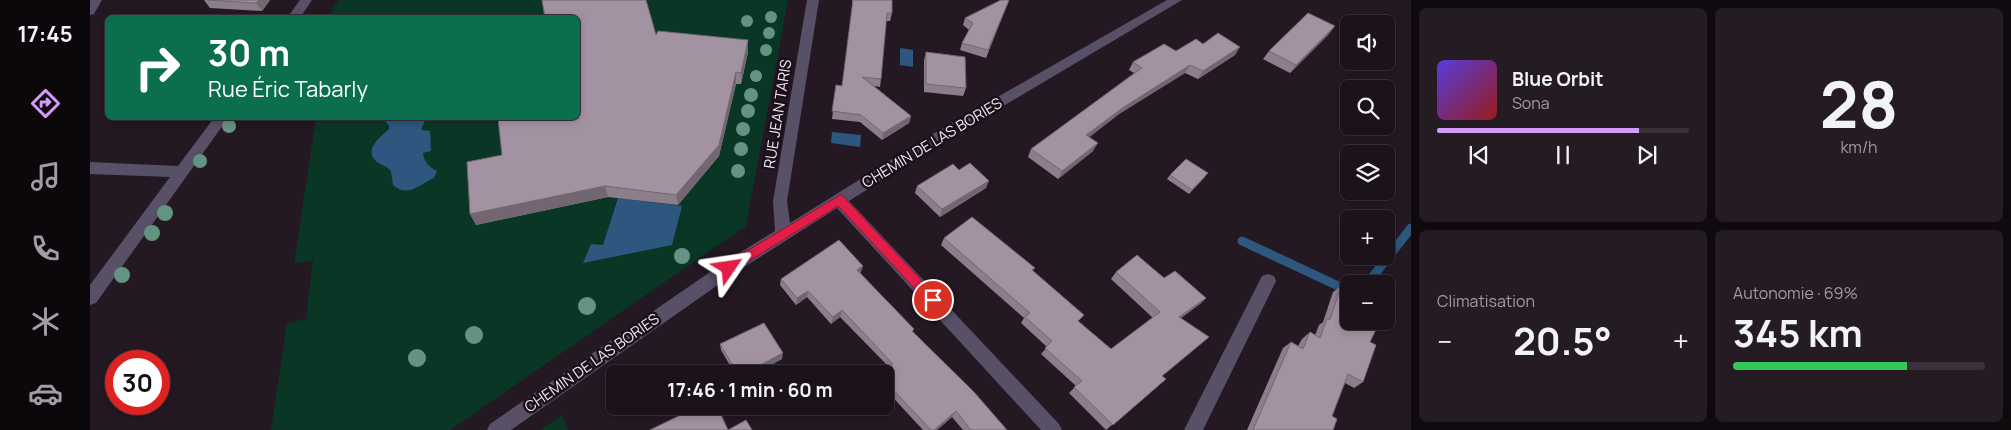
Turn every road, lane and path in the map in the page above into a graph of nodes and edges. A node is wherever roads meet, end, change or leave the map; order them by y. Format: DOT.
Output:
graph roads {
  1 [pos="96,0"];
  2 [pos="306,0"];
  3 [pos="813,0"];
  4 [pos="1176,0"];
  5 [pos="90,11"];
  6 [pos="295,15"];
  7 [pos="220,120"];
  8 [pos="90,168"];
  9 [pos="181,172"];
  10 [pos="840,200"];
  11 [pos="783,234"];
  12 [pos="1268,281"];
  13 [pos="90,298"];
  14 [pos="496,430"];
  15 [pos="1053,430"];
  16 [pos="1193,430"];
  1 -- 5 [label="street"];
  2 -- 6 [label="street"];
  3 -- 11 [label="street, RUE JEAN TARIS"];
  4 -- 10 [label="street, CHEMIN DE LAS BORIES"];
  7 -- 9 [label="street"];
  8 -- 9 [label="street"];
  9 -- 13 [label="street"];
  10 -- 11 [label="street, CHEMIN DE LAS BORIES"];
  10 -- 15 [label="street"];
  11 -- 14 [label="street, CHEMIN DE LAS BORIES"];
  12 -- 16 [label="street"];
}
